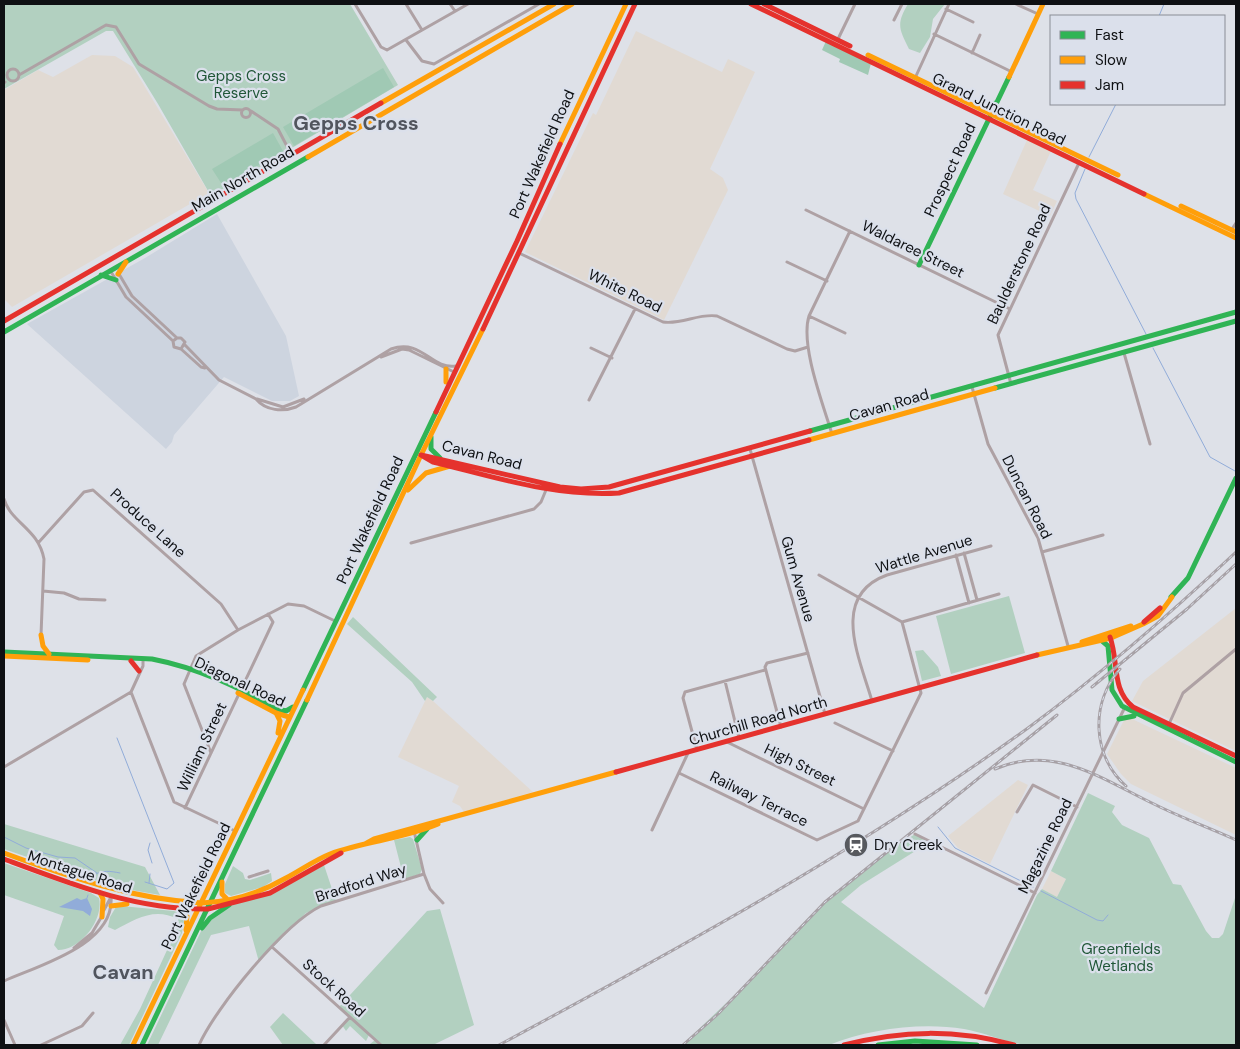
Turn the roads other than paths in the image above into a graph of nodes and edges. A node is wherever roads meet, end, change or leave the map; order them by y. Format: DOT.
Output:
graph roads {
  1 [pos="355,4"];
  2 [pos="406,4"];
  3 [pos="450,4"];
  4 [pos="468,4"];
  5 [pos="539,4"];
  6 [pos="554,4"];
  7 [pos="572,4"];
  8 [pos="626,4"];
  9 [pos="635,4"];
  10 [pos="751,4"];
  11 [pos="764,4"];
  12 [pos="855,4"];
  13 [pos="902,4"];
  14 [pos="949,4"];
  15 [pos="1016,4"];
  16 [pos="1043,4"];
  17 [pos="946,9"];
  18 [pos="455,11"];
  19 [pos="1038,14"];
  20 [pos="894,20"];
  21 [pos="973,22"];
  22 [pos="422,30"];
  23 [pos="611,34"];
  24 [pos="934,34"];
  25 [pos="980,35"];
  26 [pos="618,38"];
  27 [pos="406,40"];
  28 [pos="837,42"];
  29 [pos="972,53"];
  30 [pos="17,70"];
  31 [pos="27,70"];
  32 [pos="1010,71"];
  33 [pos="19,74"];
  34 [pos="7,77"];
  35 [pos="915,78"];
  36 [pos="11,81"];
  37 [pos="4,83"];
  38 [pos="995,103"];
  39 [pos="978,107"];
  40 [pos="242,111"];
  41 [pos="250,111"];
  42 [pos="250,116"];
  43 [pos="258,116"];
  44 [pos="989,116"];
  45 [pos="562,139"];
  46 [pos="569,143"];
  47 [pos="291,155"];
  48 [pos="306,158"];
  49 [pos="1080,160"];
  50 [pos="280,172"];
  51 [pos="806,210"];
  52 [pos="1236,223"];
  53 [pos="850,231"];
  54 [pos="1233,232"];
  55 [pos="1236,238"];
  56 [pos="517,241"];
  57 [pos="133,246"];
  58 [pos="145,250"];
  59 [pos="520,253"];
  60 [pos="128,259"];
  61 [pos="107,261"];
  62 [pos="507,262"];
  63 [pos="787,262"];
  64 [pos="919,265"];
  65 [pos="112,269"];
  66 [pos="118,274"];
  67 [pos="100,275"];
  68 [pos="116,280"];
  69 [pos="826,281"];
  70 [pos="635,309"];
  71 [pos="1010,309"];
  72 [pos="1236,312"];
  73 [pos="809,316"];
  74 [pos="4,321"];
  75 [pos="1236,321"];
  76 [pos="4,332"];
  77 [pos="845,334"];
  78 [pos="177,338"];
  79 [pos="173,342"];
  80 [pos="185,346"];
  81 [pos="592,348"];
  82 [pos="808,348"];
  83 [pos="181,349"];
  84 [pos="472,352"];
  85 [pos="1123,352"];
  86 [pos="381,357"];
  87 [pos="612,358"];
  88 [pos="457,366"];
  89 [pos="206,368"];
  90 [pos="446,369"];
  91 [pos="454,372"];
  92 [pos="1009,376"];
  93 [pos="1011,384"];
  94 [pos="972,387"];
  95 [pos="443,393"];
  96 [pos="974,394"];
  97 [pos="589,400"];
  98 [pos="429,422"];
  99 [pos="830,426"];
  100 [pos="832,434"];
  101 [pos="431,436"];
  102 [pos="1150,444"];
  103 [pos="750,449"];
  104 [pos="421,455"];
  105 [pos="752,456"];
  106 [pos="440,458"];
  107 [pos="704,462"];
  108 [pos="450,466"];
  109 [pos="697,471"];
  110 [pos="406,474"];
  111 [pos="652,477"];
  112 [pos="1236,478"];
  113 [pos="654,484"];
  114 [pos="547,487"];
  115 [pos="4,499"];
  116 [pos="391,518"];
  117 [pos="1103,535"];
  118 [pos="39,542"];
  119 [pos="411,543"];
  120 [pos="991,546"];
  121 [pos="1042,552"];
  122 [pos="964,553"];
  123 [pos="956,555"];
  124 [pos="370,564"];
  125 [pos="358,575"];
  126 [pos="819,575"];
  127 [pos="43,591"];
  128 [pos="999,594"];
  129 [pos="858,597"];
  130 [pos="1172,597"];
  131 [pos="104,600"];
  132 [pos="977,600"];
  133 [pos="969,602"];
  134 [pos="268,614"];
  135 [pos="336,621"];
  136 [pos="902,622"];
  137 [pos="238,630"];
  138 [pos="1121,633"];
  139 [pos="1104,634"];
  140 [pos="41,635"];
  141 [pos="1111,638"];
  142 [pos="1101,640"];
  143 [pos="1081,643"];
  144 [pos="1113,645"];
  145 [pos="1068,646"];
  146 [pos="1236,649"];
  147 [pos="4,652"];
  148 [pos="38,653"];
  149 [pos="808,653"];
  150 [pos="4,656"];
  151 [pos="48,656"];
  152 [pos="141,660"];
  153 [pos="131,661"];
  154 [pos="190,669"];
  155 [pos="765,670"];
  156 [pos="138,673"];
  157 [pos="319,673"];
  158 [pos="725,681"];
  159 [pos="920,688"];
  160 [pos="1118,689"];
  161 [pos="131,692"];
  162 [pos="240,693"];
  163 [pos="872,701"];
  164 [pos="294,706"];
  165 [pos="1136,708"];
  166 [pos="1124,709"];
  167 [pos="277,711"];
  168 [pos="825,714"];
  169 [pos="1138,716"];
  170 [pos="289,717"];
  171 [pos="1119,719"];
  172 [pos="835,723"];
  173 [pos="1168,726"];
  174 [pos="781,727"];
  175 [pos="739,739"];
  176 [pos="727,742"];
  177 [pos="286,744"];
  178 [pos="697,751"];
  179 [pos="893,751"];
  180 [pos="211,753"];
  181 [pos="272,753"];
  182 [pos="688,753"];
  183 [pos="1236,756"];
  184 [pos="1236,762"];
  185 [pos="4,767"];
  186 [pos="679,772"];
  187 [pos="264,792"];
  188 [pos="252,798"];
  189 [pos="1077,807"];
  190 [pos="185,808"];
  191 [pos="864,809"];
  192 [pos="1017,812"];
  193 [pos="441,822"];
  194 [pos="248,826"];
  195 [pos="427,828"];
  196 [pos="652,830"];
  197 [pos="414,831"];
  198 [pos="236,832"];
  199 [pos="915,834"];
  200 [pos="417,840"];
  201 [pos="348,849"];
  202 [pos="4,854"];
  203 [pos="4,859"];
  204 [pos="268,871"];
  205 [pos="424,874"];
  206 [pos="250,877"];
  207 [pos="223,878"];
  208 [pos="82,881"];
  209 [pos="434,881"];
  210 [pos="427,882"];
  211 [pos="278,883"];
  212 [pos="278,889"];
  213 [pos="100,893"];
  214 [pos="1035,894"];
  215 [pos="130,896"];
  216 [pos="111,897"];
  217 [pos="202,903"];
  218 [pos="211,903"];
  219 [pos="229,903"];
  220 [pos="443,903"];
  221 [pos="110,906"];
  222 [pos="156,906"];
  223 [pos="181,909"];
  224 [pos="208,909"];
  225 [pos="198,910"];
  226 [pos="102,917"];
  227 [pos="186,936"];
  228 [pos="272,947"];
  229 [pos="71,950"];
  230 [pos="188,950"];
  231 [pos="4,981"];
  232 [pos="986,993"];
  233 [pos="93,1013"];
  234 [pos="350,1017"];
  235 [pos="4,1020"];
  236 [pos="15,1045"];
  237 [pos="41,1045"];
  238 [pos="133,1045"];
  239 [pos="142,1045"];
  240 [pos="199,1045"];
  241 [pos="324,1045"];
  242 [pos="381,1045"];
  243 [pos="844,1045"];
  244 [pos="878,1045"];
  245 [pos="977,1045"];
  246 [pos="1014,1045"];
  1 -- 27 [label="street"];
  2 -- 22 [label="street"];
  3 -- 18 [label="street"];
  4 -- 18 [label="street"];
  5 -- 27 [label="street"];
  6 -- 47 [label="main road, Main North Road"];
  7 -- 48 [label="main road, Main North Road"];
  8 -- 23 [label="main road, Port Wakefield Road"];
  9 -- 26 [label="main road, Port Wakefield Road"];
  10 -- 28 [label="main road, Grand Junction Road"];
  11 -- 28 [label="main road, Grand Junction Road"];
  12 -- 28 [label="street"];
  13 -- 20 [label="street"];
  14 -- 17 [label="street"];
  15 -- 19 [label="street"];
  16 -- 19 [label="main road, Prospect Road"];
  17 -- 21 [label="street"];
  17 -- 24 [label="street"];
  18 -- 22 [label="street"];
  19 -- 32 [label="main road, Prospect Road"];
  22 -- 27 [label="street"];
  23 -- 26 [label="main road"];
  23 -- 45 [label="main road, Port Wakefield Road"];
  24 -- 29 [label="street"];
  24 -- 35 [label="street"];
  25 -- 29 [label="street"];
  26 -- 46 [label="main road, Port Wakefield Road"];
  28 -- 35 [label="main road, Grand Junction Road"];
  29 -- 32 [label="street"];
  30 -- 31 [label="street"];
  30 -- 33 [label="street"];
  30 -- 34 [label="street"];
  31 -- 33 [label="street"];
  31 -- 40 [label="street"];
  32 -- 38 [label="main road, Prospect Road"];
  33 -- 36 [label="street"];
  34 -- 36 [label="street"];
  34 -- 37 [label="street"];
  35 -- 39 [label="main road, Grand Junction Road"];
  35 -- 44 [label="main road, Grand Junction Road"];
  36 -- 37 [label="street"];
  38 -- 39 [label="main road"];
  38 -- 44 [label="main road, Prospect Road"];
  39 -- 44 [label="main road, Grand Junction Road"];
  40 -- 41 [label="street"];
  40 -- 42 [label="street"];
  41 -- 42 [label="street"];
  41 -- 43 [label="street"];
  42 -- 43 [label="street"];
  43 -- 47 [label="street"];
  44 -- 49 [label="main road, Grand Junction Road"];
  44 -- 64 [label="main road, Prospect Road"];
  45 -- 46 [label="main road"];
  45 -- 56 [label="main road, Port Wakefield Road"];
  46 -- 59 [label="main road, Port Wakefield Road"];
  47 -- 48 [label="main road"];
  47 -- 50 [label="main road"];
  47 -- 57 [label="main road, Main North Road"];
  48 -- 50 [label="main road, Main North Road"];
  49 -- 54 [label="main road, Grand Junction Road"];
  49 -- 71 [label="street, Baulderstone Road"];
  50 -- 58 [label="main road, Main North Road"];
  51 -- 53 [label="street, Waldaree Street"];
  52 -- 54 [label="street"];
  53 -- 64 [label="street, Waldaree Street"];
  53 -- 69 [label="street"];
  54 -- 55 [label="main road, Grand Junction Road"];
  56 -- 59 [label="main road"];
  56 -- 62 [label="main road, Port Wakefield Road"];
  57 -- 58 [label="main road"];
  57 -- 61 [label="main road, Main North Road"];
  58 -- 60 [label="main road, Main North Road"];
  59 -- 62 [label="main road"];
  59 -- 70 [label="street, White Road"];
  59 -- 84 [label="main road, Port Wakefield Road"];
  60 -- 65 [label="main road, Main North Road"];
  60 -- 66 [label="main road"];
  61 -- 65 [label="main road"];
  61 -- 74 [label="main road, Main North Road"];
  62 -- 88 [label="main road, Port Wakefield Road"];
  63 -- 69 [label="street"];
  64 -- 71 [label="street, Waldaree Street"];
  65 -- 66 [label="street"];
  65 -- 67 [label="main road, Main North Road"];
  65 -- 68 [label="street"];
  66 -- 78 [label="street"];
  67 -- 68 [label="main road"];
  67 -- 76 [label="main road, Main North Road"];
  68 -- 79 [label="street"];
  69 -- 73 [label="street"];
  70 -- 82 [label="street, White Road"];
  70 -- 87 [label="street"];
  71 -- 92 [label="street, Baulderstone Road"];
  72 -- 92 [label="main road, Cavan Road"];
  73 -- 77 [label="street"];
  73 -- 82 [label="street"];
  75 -- 85 [label="main road, Cavan Road"];
  78 -- 79 [label="street"];
  78 -- 80 [label="street"];
  79 -- 83 [label="street"];
  80 -- 83 [label="street"];
  80 -- 89 [label="street"];
  81 -- 87 [label="street"];
  82 -- 99 [label="street"];
  83 -- 89 [label="street"];
  84 -- 91 [label="main road"];
  84 -- 101 [label="main road, Port Wakefield Road"];
  85 -- 93 [label="main road, Cavan Road"];
  85 -- 102 [label="street"];
  86 -- 88 [label="street"];
  86 -- 89 [label="street"];
  86 -- 90 [label="street"];
  87 -- 97 [label="street"];
  88 -- 91 [label="main road, Port Wakefield Road"];
  90 -- 91 [label="street"];
  90 -- 95 [label="main road"];
  91 -- 95 [label="main road, Port Wakefield Road"];
  92 -- 93 [label="street, Baulderstone Road"];
  92 -- 94 [label="main road, Cavan Road"];
  93 -- 96 [label="main road, Cavan Road"];
  94 -- 96 [label="street, Duncan Road"];
  94 -- 99 [label="main road, Cavan Road"];
  95 -- 98 [label="main road, Port Wakefield Road"];
  96 -- 100 [label="main road, Cavan Road"];
  96 -- 121 [label="street, Duncan Road"];
  98 -- 104 [label="main road"];
  98 -- 110 [label="main road, Port Wakefield Road"];
  99 -- 100 [label="street"];
  99 -- 103 [label="main road, Cavan Road"];
  100 -- 105 [label="main road, Cavan Road"];
  101 -- 104 [label="main road, Port Wakefield Road"];
  101 -- 106 [label="main road"];
  103 -- 105 [label="street, Gum Avenue"];
  103 -- 107 [label="main road, Cavan Road"];
  104 -- 106 [label="main road, Cavan Road"];
  104 -- 108 [label="main road, Cavan Road"];
  104 -- 110 [label="main road"];
  104 -- 116 [label="main road, Port Wakefield Road"];
  105 -- 109 [label="main road, Cavan Road"];
  105 -- 149 [label="street, Gum Avenue"];
  106 -- 114 [label="main road, Cavan Road"];
  107 -- 109 [label="main road"];
  107 -- 111 [label="main road, Cavan Road"];
  108 -- 114 [label="main road, Cavan Road"];
  108 -- 116 [label="main road"];
  109 -- 113 [label="main road, Cavan Road"];
  110 -- 125 [label="main road, Port Wakefield Road"];
  111 -- 113 [label="main road"];
  111 -- 114 [label="main road, Cavan Road"];
  112 -- 130 [label="main road, Churchill Road North"];
  113 -- 114 [label="main road, Cavan Road"];
  114 -- 119 [label="street"];
  115 -- 118 [label="street"];
  116 -- 124 [label="main road, Port Wakefield Road"];
  117 -- 121 [label="street"];
  118 -- 127 [label="street"];
  118 -- 137 [label="street, Produce Lane"];
  120 -- 122 [label="street, Wattle Avenue"];
  121 -- 145 [label="street, Duncan Road"];
  122 -- 123 [label="street, Wattle Avenue"];
  122 -- 132 [label="street"];
  123 -- 129 [label="street, Wattle Avenue"];
  123 -- 133 [label="street"];
  124 -- 125 [label="main road"];
  124 -- 157 [label="main road, Port Wakefield Road"];
  125 -- 135 [label="main road, Port Wakefield Road"];
  126 -- 129 [label="street"];
  127 -- 131 [label="street"];
  127 -- 140 [label="street"];
  128 -- 132 [label="street"];
  129 -- 136 [label="street"];
  129 -- 163 [label="street"];
  130 -- 138 [label="main road, Churchill Road North"];
  130 -- 139 [label="main road, Churchill Road North"];
  132 -- 133 [label="street"];
  133 -- 136 [label="street"];
  134 -- 135 [label="street"];
  134 -- 137 [label="street"];
  134 -- 162 [label="street, William Street"];
  135 -- 164 [label="main road, Port Wakefield Road"];
  136 -- 159 [label="street"];
  137 -- 154 [label="street"];
  138 -- 141 [label="main road, Churchill Road North"];
  138 -- 144 [label="main road"];
  139 -- 141 [label="main road"];
  139 -- 143 [label="main road, Churchill Road North"];
  140 -- 148 [label="main road"];
  140 -- 151 [label="main road"];
  141 -- 142 [label="main road, Churchill Road North"];
  141 -- 144 [label="main road"];
  142 -- 143 [label="main road, Churchill Road North"];
  142 -- 166 [label="main road"];
  143 -- 145 [label="main road, Churchill Road North"];
  144 -- 160 [label="main road"];
  145 -- 159 [label="main road, Churchill Road North"];
  146 -- 173 [label="street"];
  147 -- 148 [label="main road"];
  148 -- 151 [label="main road"];
  149 -- 155 [label="street"];
  149 -- 168 [label="street, Gum Avenue"];
  150 -- 151 [label="main road, Diagonal Road"];
  151 -- 152 [label="main road, Diagonal Road"];
  151 -- 153 [label="main road, Diagonal Road"];
  152 -- 153 [label="main road, Diagonal Road"];
  152 -- 154 [label="main road, Diagonal Road"];
  152 -- 156 [label="street"];
  153 -- 156 [label="main road"];
  154 -- 162 [label="main road, Diagonal Road"];
  154 -- 180 [label="street"];
  155 -- 158 [label="street"];
  155 -- 174 [label="street"];
  156 -- 161 [label="street"];
  157 -- 170 [label="main road"];
  157 -- 177 [label="main road, Port Wakefield Road"];
  158 -- 175 [label="street"];
  158 -- 178 [label="street"];
  159 -- 163 [label="main road, Churchill Road North"];
  159 -- 179 [label="street, Railway Terrace"];
  160 -- 165 [label="main road"];
  160 -- 166 [label="main road"];
  161 -- 185 [label="street"];
  161 -- 190 [label="street"];
  162 -- 167 [label="main road, Diagonal Road"];
  162 -- 180 [label="street, William Street"];
  163 -- 168 [label="main road, Churchill Road North"];
  164 -- 167 [label="main road"];
  164 -- 170 [label="main road, Port Wakefield Road"];
  165 -- 166 [label="main road"];
  165 -- 173 [label="main road"];
  166 -- 169 [label="main road"];
  166 -- 171 [label="street, Magazine Road"];
  167 -- 170 [label="main road, Diagonal Road"];
  167 -- 181 [label="main road"];
  168 -- 174 [label="main road, Churchill Road North"];
  169 -- 171 [label="main road"];
  169 -- 173 [label="main road"];
  170 -- 177 [label="main road"];
  170 -- 181 [label="main road, Port Wakefield Road"];
  171 -- 189 [label="street, Magazine Road"];
  172 -- 179 [label="street"];
  173 -- 183 [label="main road"];
  173 -- 184 [label="main road"];
  174 -- 175 [label="main road, Churchill Road North"];
  175 -- 176 [label="main road, Churchill Road North"];
  176 -- 178 [label="main road, Churchill Road North"];
  176 -- 191 [label="street, High Street"];
  177 -- 187 [label="main road, Port Wakefield Road"];
  178 -- 182 [label="main road, Churchill Road North"];
  179 -- 191 [label="street, Railway Terrace"];
  180 -- 190 [label="street, William Street"];
  181 -- 188 [label="main road, Port Wakefield Road"];
  182 -- 186 [label="street"];
  182 -- 193 [label="main road, Churchill Road North"];
  186 -- 191 [label="street, Railway Terrace"];
  186 -- 196 [label="street"];
  187 -- 188 [label="main road"];
  187 -- 194 [label="main road, Port Wakefield Road"];
  188 -- 198 [label="main road, Port Wakefield Road"];
  189 -- 192 [label="street"];
  189 -- 214 [label="street, Magazine Road"];
  190 -- 198 [label="street"];
  193 -- 195 [label="main road, Churchill Road North"];
  193 -- 197 [label="main road, Churchill Road North"];
  194 -- 198 [label="main road"];
  194 -- 207 [label="main road, Port Wakefield Road"];
  195 -- 197 [label="main road, Churchill Road North"];
  195 -- 200 [label="main road"];
  197 -- 200 [label="street, Bradford Way"];
  197 -- 201 [label="main road, Churchill Road North"];
  198 -- 217 [label="main road, Port Wakefield Road"];
  199 -- 214 [label="street"];
  200 -- 205 [label="street, Bradford Way"];
  201 -- 211 [label="main road, Churchill Road North"];
  201 -- 212 [label="main road, Churchill Road North"];
  202 -- 208 [label="main road, Montague Road"];
  203 -- 213 [label="main road, Montague Road"];
  204 -- 206 [label="street"];
  205 -- 210 [label="street"];
  205 -- 228 [label="street, Bradford Way"];
  207 -- 218 [label="main road, Port Wakefield Road"];
  207 -- 219 [label="main road"];
  208 -- 215 [label="main road, Montague Road"];
  208 -- 216 [label="main road"];
  209 -- 210 [label="street"];
  210 -- 220 [label="street"];
  211 -- 212 [label="main road"];
  211 -- 219 [label="main road, Churchill Road North"];
  212 -- 219 [label="main road, Churchill Road North"];
  213 -- 216 [label="main road, Montague Road"];
  213 -- 226 [label="main road"];
  214 -- 232 [label="street, Magazine Road"];
  215 -- 216 [label="main road"];
  215 -- 217 [label="main road, Montague Road"];
  216 -- 221 [label="street"];
  216 -- 222 [label="main road, Montague Road"];
  216 -- 226 [label="street"];
  217 -- 218 [label="main road, Churchill Road North"];
  217 -- 225 [label="main road, Port Wakefield Road"];
  218 -- 219 [label="main road, Churchill Road North"];
  218 -- 224 [label="main road, Port Wakefield Road"];
  219 -- 224 [label="main road, Churchill Road North"];
  219 -- 230 [label="main road"];
  221 -- 222 [label="main road"];
  221 -- 229 [label="street"];
  222 -- 223 [label="main road, Montague Road"];
  223 -- 225 [label="main road, Montague Road"];
  223 -- 227 [label="main road"];
  224 -- 225 [label="main road, Montague Road"];
  224 -- 230 [label="main road, Port Wakefield Road"];
  225 -- 227 [label="main road, Port Wakefield Road"];
  226 -- 229 [label="street"];
  227 -- 238 [label="main road, Port Wakefield Road"];
  228 -- 234 [label="street, Stock Road"];
  228 -- 240 [label="street, Bradford Way"];
  229 -- 231 [label="street"];
  230 -- 239 [label="main road, Port Wakefield Road"];
  233 -- 237 [label="street"];
  234 -- 241 [label="street"];
  234 -- 242 [label="street, Stock Road"];
  235 -- 236 [label="street"];
  243 -- 246 [label="main road"];
  244 -- 245 [label="main road"];
}
